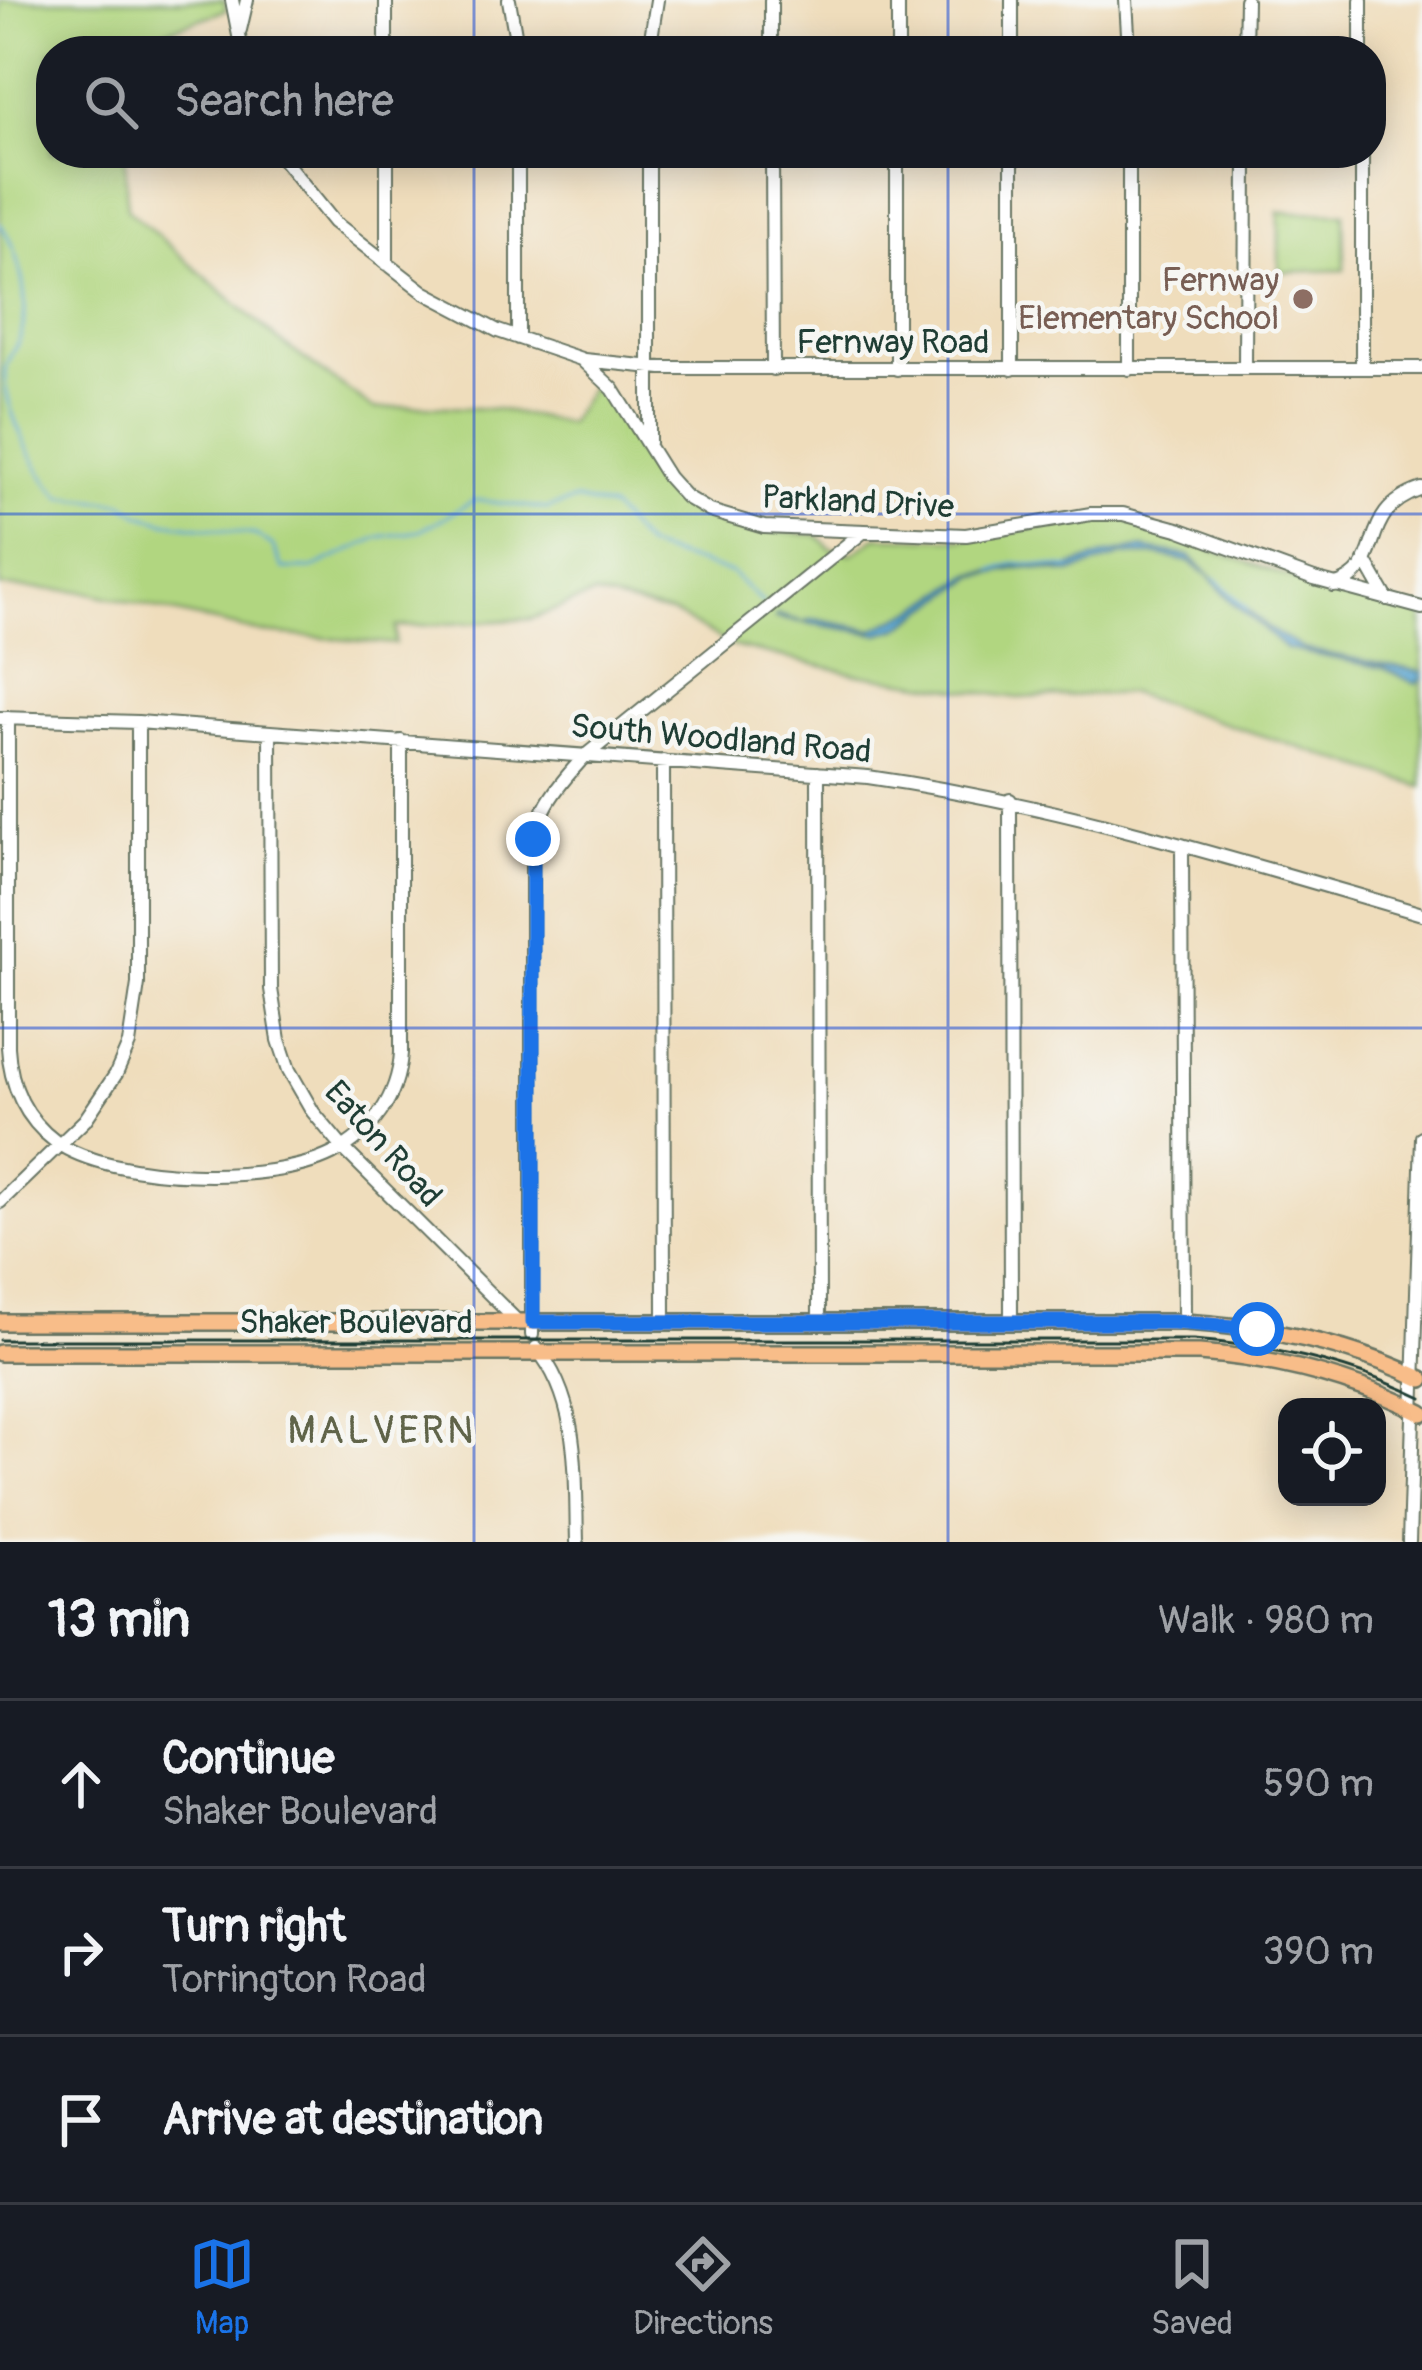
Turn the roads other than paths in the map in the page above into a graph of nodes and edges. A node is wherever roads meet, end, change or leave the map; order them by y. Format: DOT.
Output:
graph roads {
  1 [pos="232,0"];
  2 [pos="247,0"];
  3 [pos="386,0"];
  4 [pos="509,0"];
  5 [pos="657,0"];
  6 [pos="771,0"];
  7 [pos="898,0"];
  8 [pos="1012,0"];
  9 [pos="1126,0"];
  10 [pos="1246,0"];
  11 [pos="1361,0"];
  12 [pos="239,32"];
  13 [pos="240,36"];
  14 [pos="386,36"];
  15 [pos="515,36"];
  16 [pos="651,36"];
  17 [pos="771,36"];
  18 [pos="898,36"];
  19 [pos="1012,36"];
  20 [pos="1128,36"];
  21 [pos="1245,36"];
  22 [pos="1361,36"];
  23 [pos="290,168"];
  24 [pos="387,168"];
  25 [pos="518,168"];
  26 [pos="649,168"];
  27 [pos="772,168"];
  28 [pos="898,168"];
  29 [pos="1012,168"];
  30 [pos="1129,168"];
  31 [pos="1246,168"];
  32 [pos="1361,168"];
  33 [pos="387,264"];
  34 [pos="518,338"];
  35 [pos="581,359"];
  36 [pos="1245,367"];
  37 [pos="1362,367"];
  38 [pos="648,368"];
  39 [pos="1422,368"];
  40 [pos="773,369"];
  41 [pos="897,369"];
  42 [pos="1012,369"];
  43 [pos="1130,369"];
  44 [pos="649,451"];
  45 [pos="1422,489"];
  46 [pos="864,531"];
  47 [pos="1367,564"];
  48 [pos="1334,586"];
  49 [pos="1389,601"];
  50 [pos="1422,608"];
  51 [pos="4,718"];
  52 [pos="138,722"];
  53 [pos="270,732"];
  54 [pos="401,741"];
  55 [pos="585,756"];
  56 [pos="663,761"];
  57 [pos="818,772"];
  58 [pos="1010,800"];
  59 [pos="1182,845"];
  60 [pos="1422,914"];
  61 [pos="1422,1138"];
  62 [pos="61,1146"];
  63 [pos="343,1148"];
  64 [pos="0,1202"];
  65 [pos="0,1322"];
  66 [pos="664,1322"];
  67 [pos="820,1322"];
  68 [pos="1011,1322"];
  69 [pos="1184,1322"];
  70 [pos="528,1326"];
  71 [pos="540,1352"];
  72 [pos="0,1353"];
  73 [pos="1418,1377"];
  74 [pos="1418,1411"];
  75 [pos="577,1542"];
  76 [pos="1409,1542"];
  1 -- 12 [label="street"];
  2 -- 12 [label="street"];
  3 -- 14 [label="street"];
  4 -- 15 [label="street"];
  5 -- 16 [label="street"];
  6 -- 17 [label="street"];
  7 -- 18 [label="street"];
  8 -- 19 [label="street"];
  9 -- 20 [label="street"];
  10 -- 21 [label="street"];
  11 -- 22 [label="street"];
  12 -- 13 [label="street"];
  23 -- 33 [label="street, Parkland Drive"];
  24 -- 33 [label="street"];
  25 -- 34 [label="street"];
  26 -- 38 [label="street"];
  27 -- 40 [label="street"];
  28 -- 41 [label="street"];
  29 -- 42 [label="street"];
  30 -- 43 [label="street"];
  31 -- 36 [label="street"];
  32 -- 37 [label="street"];
  33 -- 34 [label="street, Parkland Drive"];
  34 -- 35 [label="street, Parkland Drive"];
  35 -- 38 [label="street, Fernway Road"];
  35 -- 44 [label="street, Parkland Drive"];
  36 -- 37 [label="street, Fernway Road"];
  36 -- 43 [label="street, Fernway Road"];
  37 -- 39 [label="street, Fernway Road"];
  38 -- 40 [label="street, Fernway Road"];
  38 -- 44 [label="street"];
  40 -- 41 [label="street, Fernway Road"];
  41 -- 42 [label="street, Fernway Road"];
  42 -- 43 [label="street, Fernway Road"];
  44 -- 46 [label="street, Parkland Drive"];
  45 -- 47 [label="street"];
  46 -- 48 [label="street, Parkland Drive"];
  46 -- 55 [label="street"];
  47 -- 48 [label="street"];
  47 -- 49 [label="street"];
  48 -- 49 [label="street, Parkland Drive"];
  49 -- 50 [label="street, Parkland Drive"];
  51 -- 52 [label="street, South Woodland Road"];
  51 -- 62 [label="street"];
  52 -- 53 [label="street, South Woodland Road"];
  52 -- 62 [label="street"];
  53 -- 54 [label="street, South Woodland Road"];
  53 -- 63 [label="street, Eaton Road"];
  54 -- 55 [label="street, South Woodland Road"];
  54 -- 63 [label="street"];
  55 -- 56 [label="street, South Woodland Road"];
  55 -- 70 [label="street"];
  56 -- 57 [label="street, South Woodland Road"];
  56 -- 66 [label="street"];
  57 -- 58 [label="street, South Woodland Road"];
  57 -- 67 [label="street"];
  58 -- 59 [label="street, South Woodland Road"];
  58 -- 68 [label="street"];
  59 -- 60 [label="street, South Woodland Road"];
  59 -- 69 [label="street"];
  61 -- 73 [label="street"];
  62 -- 63 [label="street"];
  62 -- 64 [label="street"];
  63 -- 70 [label="street, Eaton Road"];
  65 -- 70 [label="main road, Shaker Boulevard"];
  66 -- 67 [label="main road, Shaker Boulevard"];
  66 -- 70 [label="main road, Shaker Boulevard"];
  67 -- 68 [label="main road, Shaker Boulevard"];
  68 -- 69 [label="main road, Shaker Boulevard"];
  69 -- 73 [label="main road, Shaker Boulevard"];
  70 -- 71 [label="street, Eaton Road"];
  71 -- 72 [label="main road, Shaker Boulevard"];
  71 -- 74 [label="main road, Shaker Boulevard"];
  71 -- 75 [label="street, Eaton Road"];
  73 -- 74 [label="street"];
  74 -- 76 [label="street"];
}
